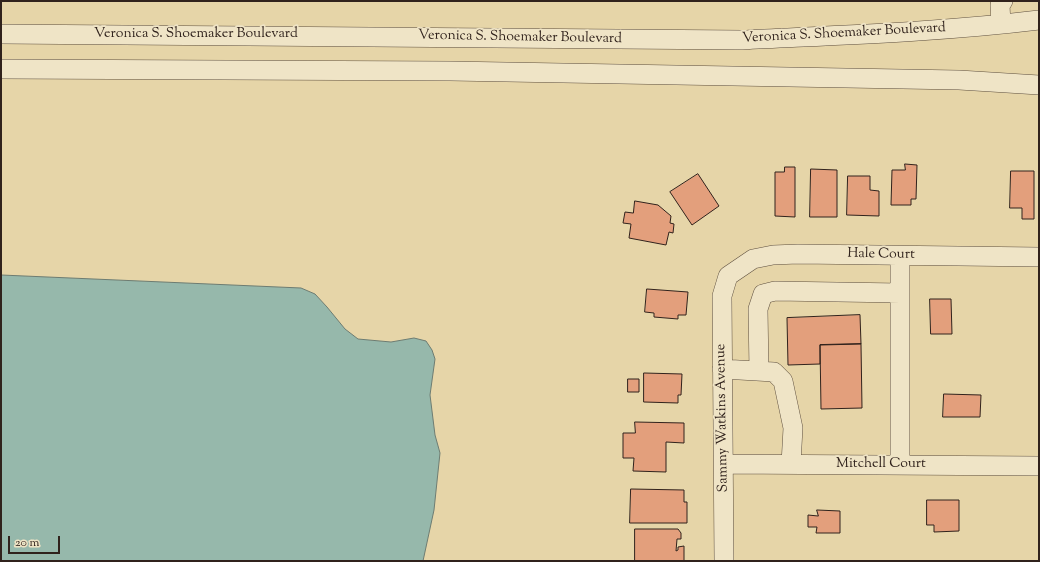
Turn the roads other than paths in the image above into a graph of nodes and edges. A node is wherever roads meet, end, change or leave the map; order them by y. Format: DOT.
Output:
graph roads {
  1 [pos="999,2"];
  2 [pos="1039,20"];
  3 [pos="1001,24"];
  4 [pos="1,34"];
  5 [pos="1,69"];
  6 [pos="1039,85"];
  7 [pos="900,256"];
  8 [pos="1039,258"];
  9 [pos="728,276"];
  10 [pos="900,293"];
  11 [pos="722,369"];
  12 [pos="758,371"];
  13 [pos="724,464"];
  14 [pos="792,464"];
  15 [pos="900,465"];
  16 [pos="1039,466"];
  17 [pos="724,561"];
  1 -- 3 [label="street"];
  2 -- 3 [label="street, Veronica S. Shoemaker Boulevard"];
  3 -- 4 [label="street, Veronica S. Shoemaker Boulevard"];
  5 -- 6 [label="street"];
  7 -- 8 [label="street, Hale Court"];
  7 -- 9 [label="street, Hale Court"];
  7 -- 10 [label="street"];
  9 -- 11 [label="street, Sammy Watkins Avenue"];
  10 -- 12 [label="street"];
  10 -- 15 [label="street"];
  11 -- 12 [label="street"];
  11 -- 13 [label="street, Sammy Watkins Avenue"];
  12 -- 14 [label="street"];
  13 -- 14 [label="street, Mitchell Court"];
  13 -- 17 [label="street, Sammy Watkins Avenue"];
  14 -- 15 [label="street, Mitchell Court"];
  15 -- 16 [label="street, Mitchell Court"];
}
